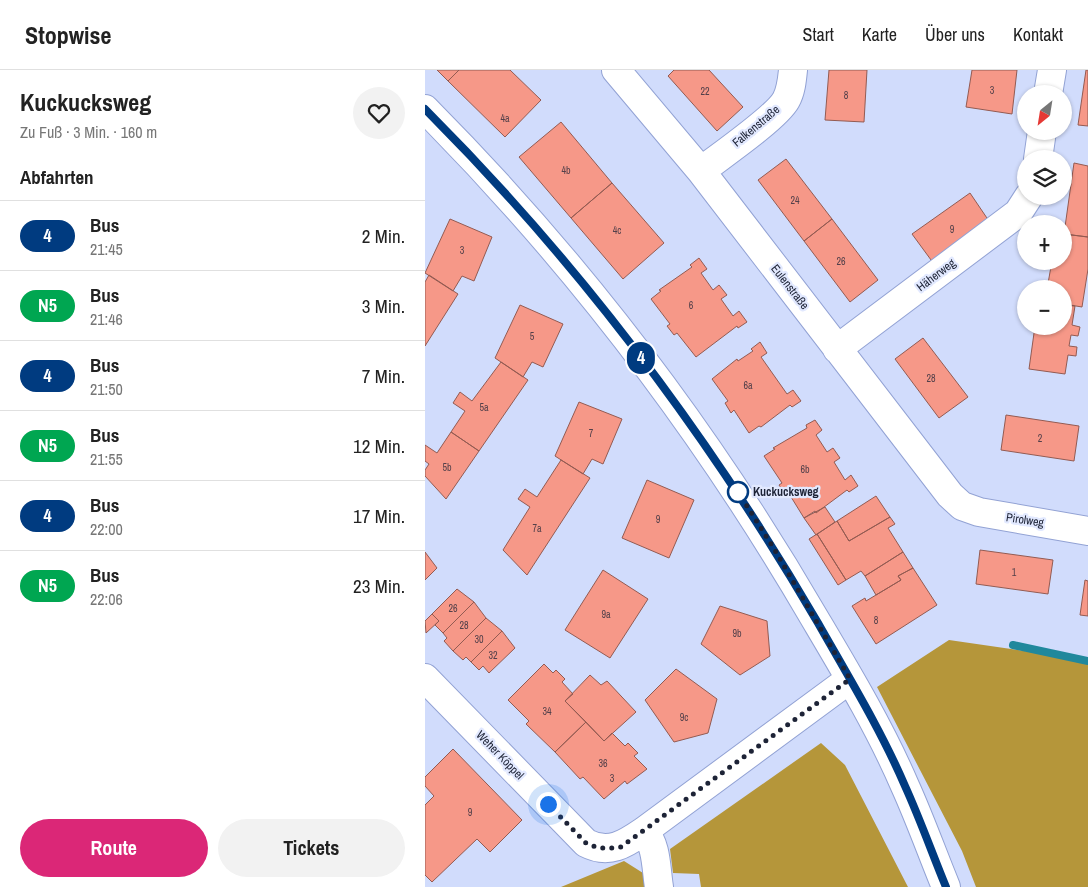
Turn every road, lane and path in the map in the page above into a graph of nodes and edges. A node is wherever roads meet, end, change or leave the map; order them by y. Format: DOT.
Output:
graph roads {
  1 [pos="616,70"];
  2 [pos="793,70"];
  3 [pos="1052,70"];
  4 [pos="1050,85"];
  5 [pos="425,109"];
  6 [pos="701,171"];
  7 [pos="1023,205"];
  8 [pos="837,349"];
  9 [pos="962,506"];
  10 [pos="1088,531"];
  11 [pos="425,678"];
  12 [pos="850,679"];
  13 [pos="644,831"];
  14 [pos="659,887"];
  15 [pos="946,887"];
  1 -- 6 [label="street, Eulenstraße"];
  2 -- 6 [label="street, Falkenstraße"];
  3 -- 4 [label="street"];
  5 -- 12 [label="street"];
  6 -- 8 [label="street, Eulenstraße"];
  7 -- 8 [label="street, Häherweg"];
  8 -- 9 [label="street, Eulenstraße"];
  9 -- 10 [label="street, Pirolweg"];
  11 -- 13 [label="street, Weher Köppel"];
  12 -- 13 [label="street"];
  12 -- 15 [label="street"];
  13 -- 14 [label="street"];
}
